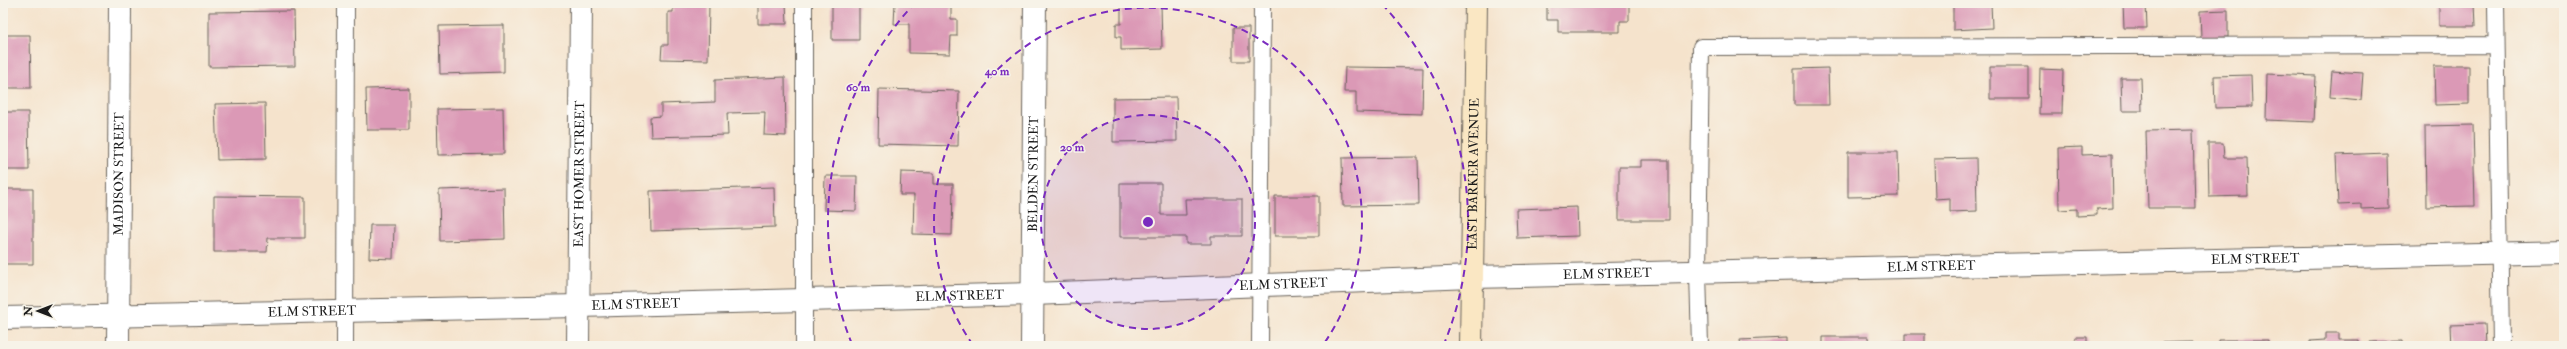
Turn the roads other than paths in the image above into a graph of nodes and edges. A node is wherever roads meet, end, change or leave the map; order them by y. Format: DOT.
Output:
graph roads {
  1 [pos="120,3"];
  2 [pos="346,3"];
  3 [pos="581,3"];
  4 [pos="804,3"];
  5 [pos="1036,3"];
  6 [pos="1262,3"];
  7 [pos="1476,3"];
  8 [pos="2496,3"];
  9 [pos="2496,45"];
  10 [pos="2564,252"];
  11 [pos="2501,254"];
  12 [pos="1698,272"];
  13 [pos="1472,277"];
  14 [pos="1260,285"];
  15 [pos="1033,294"];
  16 [pos="804,300"];
  17 [pos="579,306"];
  18 [pos="345,311"];
  19 [pos="119,315"];
  20 [pos="3,318"];
  21 [pos="118,346"];
  22 [pos="345,346"];
  23 [pos="578,346"];
  24 [pos="804,346"];
  25 [pos="1032,346"];
  26 [pos="1260,346"];
  27 [pos="1471,346"];
  28 [pos="1700,346"];
  29 [pos="2501,346"];
  1 -- 19 [label="street, MADISON STREET"];
  2 -- 18 [label="lane"];
  3 -- 17 [label="street, EAST HOMER STREET"];
  4 -- 16 [label="lane"];
  5 -- 15 [label="street, BELDEN STREET"];
  6 -- 14 [label="lane"];
  7 -- 13 [label="street, EAST BARKER AVENUE"];
  8 -- 9 [label="lane"];
  9 -- 11 [label="lane"];
  9 -- 12 [label="lane"];
  10 -- 11 [label="street, ELM STREET"];
  11 -- 12 [label="street, ELM STREET"];
  11 -- 29 [label="lane"];
  12 -- 13 [label="street, ELM STREET"];
  12 -- 28 [label="lane"];
  13 -- 14 [label="street, ELM STREET"];
  13 -- 27 [label="street, EAST BARKER AVENUE"];
  14 -- 15 [label="street, ELM STREET"];
  14 -- 26 [label="lane"];
  15 -- 16 [label="street, ELM STREET"];
  15 -- 25 [label="street, BELDEN STREET"];
  16 -- 17 [label="street, ELM STREET"];
  16 -- 24 [label="lane"];
  17 -- 18 [label="street, ELM STREET"];
  17 -- 23 [label="street, EAST HOMER STREET"];
  18 -- 19 [label="street, ELM STREET"];
  18 -- 22 [label="lane"];
  19 -- 20 [label="street, ELM STREET"];
  19 -- 21 [label="street, MADISON STREET"];
}
